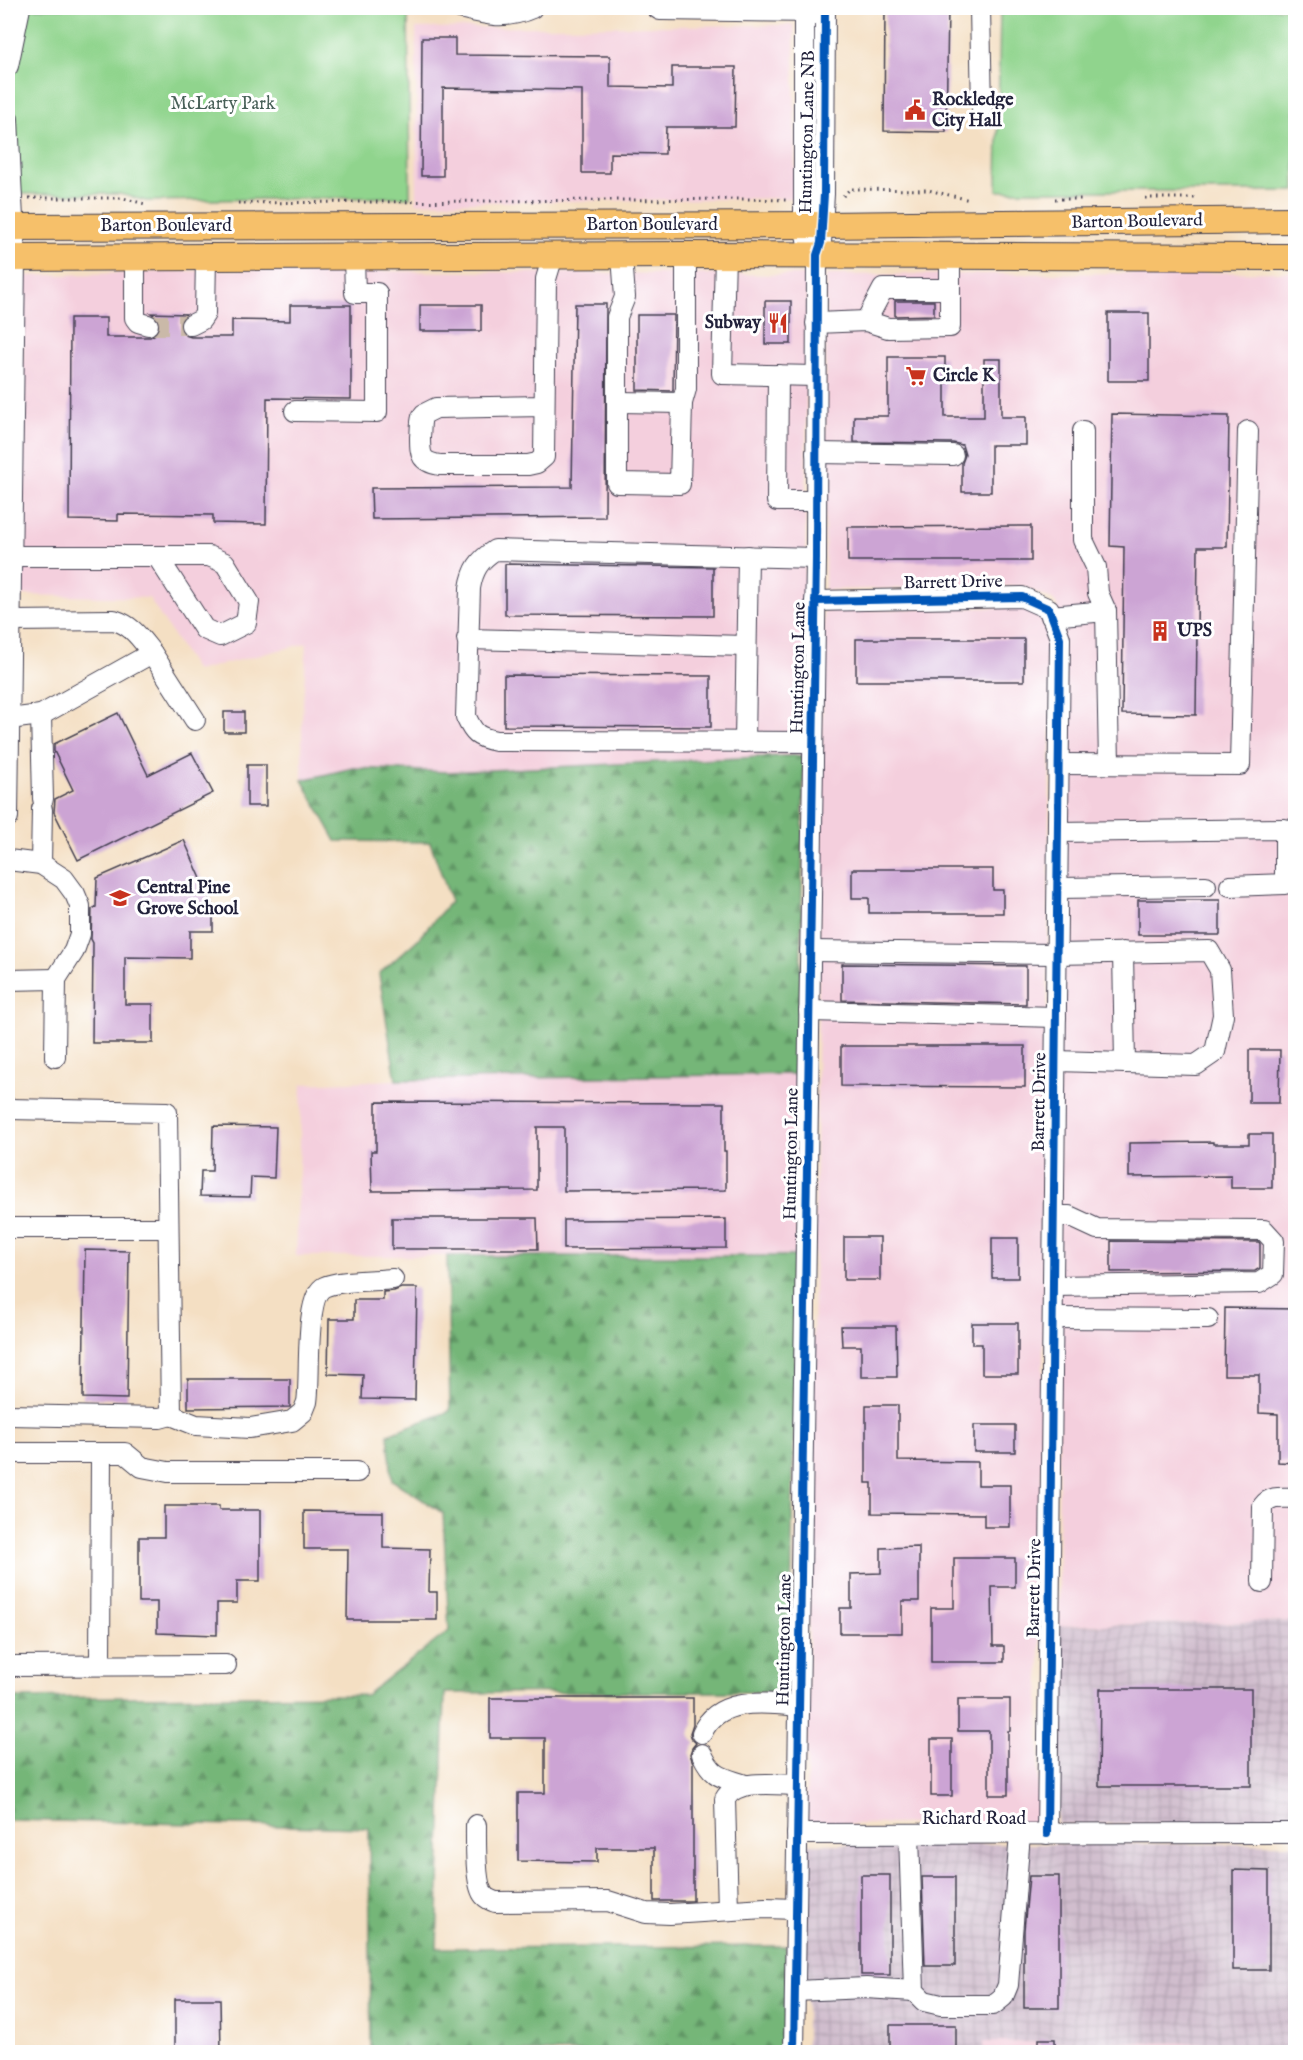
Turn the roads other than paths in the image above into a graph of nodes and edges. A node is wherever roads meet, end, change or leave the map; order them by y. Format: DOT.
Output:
graph roads {
  1 [pos="20,8"];
  2 [pos="460,8"];
  3 [pos="532,8"];
  4 [pos="657,8"];
  5 [pos="980,8"];
  6 [pos="749,9"];
  7 [pos="804,9"];
  8 [pos="825,10"];
  9 [pos="8,66"];
  10 [pos="804,83"];
  11 [pos="824,83"];
  12 [pos="982,110"];
  13 [pos="8,120"];
  14 [pos="1137,210"];
  15 [pos="813,213"];
  16 [pos="1296,220"];
  17 [pos="553,225"];
  18 [pos="10,227"];
  19 [pos="686,255"];
  20 [pos="725,255"];
  21 [pos="817,255"];
  22 [pos="354,256"];
  23 [pos="554,256"];
  24 [pos="622,256"];
  25 [pos="950,256"];
  26 [pos="135,257"];
  27 [pos="206,257"];
  28 [pos="1138,257"];
  29 [pos="1296,257"];
  30 [pos="11,258"];
  31 [pos="950,289"];
  32 [pos="11,320"];
  33 [pos="866,321"];
  34 [pos="816,323"];
  35 [pos="148,325"];
  36 [pos="191,325"];
  37 [pos="11,360"];
  38 [pos="778,375"];
  39 [pos="816,375"];
  40 [pos="618,402"];
  41 [pos="682,403"];
  42 [pos="544,406"];
  43 [pos="295,411"];
  44 [pos="1083,431"];
  45 [pos="1248,431"];
  46 [pos="816,453"];
  47 [pos="953,455"];
  48 [pos="816,501"];
  49 [pos="157,556"];
  50 [pos="748,556"];
  51 [pos="816,558"];
  52 [pos="10,565"];
  53 [pos="815,601"];
  54 [pos="1106,611"];
  55 [pos="1051,616"];
  56 [pos="10,621"];
  57 [pos="467,639"];
  58 [pos="746,646"];
  59 [pos="152,653"];
  60 [pos="41,715"];
  61 [pos="9,719"];
  62 [pos="195,720"];
  63 [pos="745,742"];
  64 [pos="813,742"];
  65 [pos="1059,764"];
  66 [pos="1109,764"];
  67 [pos="8,817"];
  68 [pos="1058,832"];
  69 [pos="8,860"];
  70 [pos="41,864"];
  71 [pos="1206,886"];
  72 [pos="1230,886"];
  73 [pos="1058,888"];
  74 [pos="810,951"];
  75 [pos="1123,952"];
  76 [pos="1057,954"];
  77 [pos="56,979"];
  78 [pos="8,980"];
  79 [pos="809,1011"];
  80 [pos="1056,1017"];
  81 [pos="56,1057"];
  82 [pos="1056,1062"];
  83 [pos="1125,1063"];
  84 [pos="8,1109"];
  85 [pos="1054,1216"];
  86 [pos="8,1228"];
  87 [pos="168,1228"];
  88 [pos="393,1279"];
  89 [pos="1053,1286"];
  90 [pos="1053,1318"];
  91 [pos="1208,1318"];
  92 [pos="8,1415"];
  93 [pos="171,1415"];
  94 [pos="8,1453"];
  95 [pos="101,1453"];
  96 [pos="357,1472"];
  97 [pos="1296,1498"];
  98 [pos="1262,1582"];
  99 [pos="100,1665"];
  100 [pos="225,1665"];
  101 [pos="8,1666"];
  102 [pos="799,1706"];
  103 [pos="702,1733"];
  104 [pos="702,1754"];
  105 [pos="745,1785"];
  106 [pos="798,1785"];
  107 [pos="476,1825"];
  108 [pos="1296,1833"];
  109 [pos="797,1834"];
  110 [pos="909,1834"];
  111 [pos="1020,1834"];
  112 [pos="1047,1834"];
  113 [pos="796,1909"];
  114 [pos="728,1910"];
  115 [pos="795,1991"];
  116 [pos="914,1991"];
  117 [pos="794,2052"];
  1 -- 9 [label="street"];
  2 -- 3 [label="street"];
  4 -- 6 [label="street"];
  5 -- 12 [label="street"];
  6 -- 7 [label="street"];
  7 -- 8 [label="street"];
  7 -- 10 [label="street"];
  8 -- 11 [label="street, Huntington Lane NB"];
  10 -- 11 [label="street"];
  10 -- 15 [label="street"];
  11 -- 15 [label="street, Huntington Lane NB"];
  13 -- 18 [label="street"];
  14 -- 15 [label="main road, Barton Boulevard"];
  14 -- 16 [label="main road, Barton Boulevard"];
  14 -- 28 [label="main road"];
  15 -- 17 [label="main road, Barton Boulevard"];
  15 -- 21 [label="street, Huntington Lane NB"];
  17 -- 18 [label="main road, Barton Boulevard"];
  17 -- 23 [label="main road"];
  18 -- 30 [label="street"];
  19 -- 20 [label="main road, Barton Boulevard"];
  19 -- 24 [label="main road, Barton Boulevard"];
  19 -- 41 [label="street"];
  20 -- 21 [label="main road, Barton Boulevard"];
  20 -- 38 [label="street"];
  21 -- 25 [label="main road, Barton Boulevard"];
  21 -- 34 [label="street, Huntington Lane"];
  22 -- 23 [label="main road, Barton Boulevard"];
  22 -- 27 [label="main road, Barton Boulevard"];
  22 -- 43 [label="street"];
  23 -- 24 [label="main road, Barton Boulevard"];
  23 -- 42 [label="street"];
  24 -- 40 [label="street"];
  25 -- 28 [label="main road, Barton Boulevard"];
  25 -- 31 [label="street"];
  26 -- 27 [label="main road, Barton Boulevard"];
  26 -- 30 [label="main road, Barton Boulevard"];
  26 -- 35 [label="street"];
  27 -- 36 [label="street"];
  28 -- 29 [label="main road, Barton Boulevard"];
  30 -- 32 [label="street"];
  31 -- 33 [label="street"];
  31 -- 33 [label="street"];
  32 -- 37 [label="street"];
  33 -- 34 [label="street"];
  34 -- 39 [label="street, Huntington Lane"];
  37 -- 52 [label="street"];
  38 -- 39 [label="street"];
  38 -- 48 [label="street"];
  39 -- 46 [label="street, Huntington Lane"];
  40 -- 41 [label="street"];
  40 -- 41 [label="street"];
  42 -- 42 [label="street"];
  44 -- 54 [label="street"];
  45 -- 66 [label="street"];
  46 -- 47 [label="street"];
  46 -- 48 [label="street, Huntington Lane"];
  48 -- 51 [label="street, Huntington Lane"];
  49 -- 49 [label="street"];
  49 -- 52 [label="street"];
  50 -- 51 [label="street"];
  50 -- 57 [label="street"];
  50 -- 58 [label="street"];
  51 -- 53 [label="street, Huntington Lane"];
  52 -- 56 [label="street"];
  53 -- 55 [label="street, Barrett Drive"];
  53 -- 64 [label="street, Huntington Lane"];
  54 -- 55 [label="street"];
  54 -- 66 [label="street"];
  55 -- 65 [label="street, Barrett Drive"];
  56 -- 59 [label="street"];
  56 -- 61 [label="street"];
  57 -- 58 [label="street"];
  57 -- 63 [label="street"];
  58 -- 63 [label="street"];
  59 -- 60 [label="street"];
  59 -- 62 [label="street"];
  60 -- 61 [label="street"];
  60 -- 70 [label="street"];
  61 -- 67 [label="street"];
  63 -- 64 [label="street"];
  64 -- 74 [label="street, Huntington Lane"];
  65 -- 66 [label="street"];
  65 -- 68 [label="street, Barrett Drive"];
  68 -- 72 [label="street"];
  68 -- 73 [label="street, Barrett Drive"];
  69 -- 70 [label="street"];
  70 -- 77 [label="street"];
  71 -- 73 [label="street"];
  73 -- 76 [label="street, Barrett Drive"];
  74 -- 76 [label="street"];
  74 -- 79 [label="street, Huntington Lane"];
  75 -- 76 [label="street"];
  75 -- 83 [label="street"];
  75 -- 83 [label="street"];
  76 -- 80 [label="street, Barrett Drive"];
  77 -- 78 [label="street"];
  77 -- 81 [label="street"];
  79 -- 80 [label="street"];
  79 -- 102 [label="street, Huntington Lane"];
  80 -- 82 [label="street, Barrett Drive"];
  82 -- 83 [label="street"];
  82 -- 85 [label="street, Barrett Drive"];
  84 -- 87 [label="street"];
  85 -- 89 [label="street, Barrett Drive"];
  85 -- 89 [label="street"];
  86 -- 87 [label="street"];
  87 -- 93 [label="street"];
  88 -- 93 [label="street"];
  89 -- 90 [label="street, Barrett Drive"];
  90 -- 91 [label="street"];
  90 -- 112 [label="street, Barrett Drive"];
  92 -- 93 [label="street"];
  94 -- 95 [label="street"];
  95 -- 96 [label="street"];
  95 -- 99 [label="street"];
  97 -- 98 [label="street"];
  99 -- 100 [label="street"];
  99 -- 101 [label="street"];
  102 -- 103 [label="street"];
  102 -- 106 [label="street, Huntington Lane"];
  104 -- 105 [label="street"];
  105 -- 106 [label="street"];
  105 -- 114 [label="street"];
  106 -- 109 [label="street, Huntington Lane"];
  107 -- 114 [label="street"];
  108 -- 112 [label="street, Richard Road"];
  109 -- 110 [label="street, Richard Road"];
  109 -- 113 [label="street, Huntington Lane"];
  110 -- 111 [label="street, Richard Road"];
  110 -- 116 [label="street"];
  111 -- 112 [label="street, Richard Road"];
  111 -- 116 [label="street"];
  113 -- 114 [label="street"];
  113 -- 115 [label="street, Huntington Lane"];
  115 -- 116 [label="street"];
  115 -- 117 [label="street, Huntington Lane"];
}
